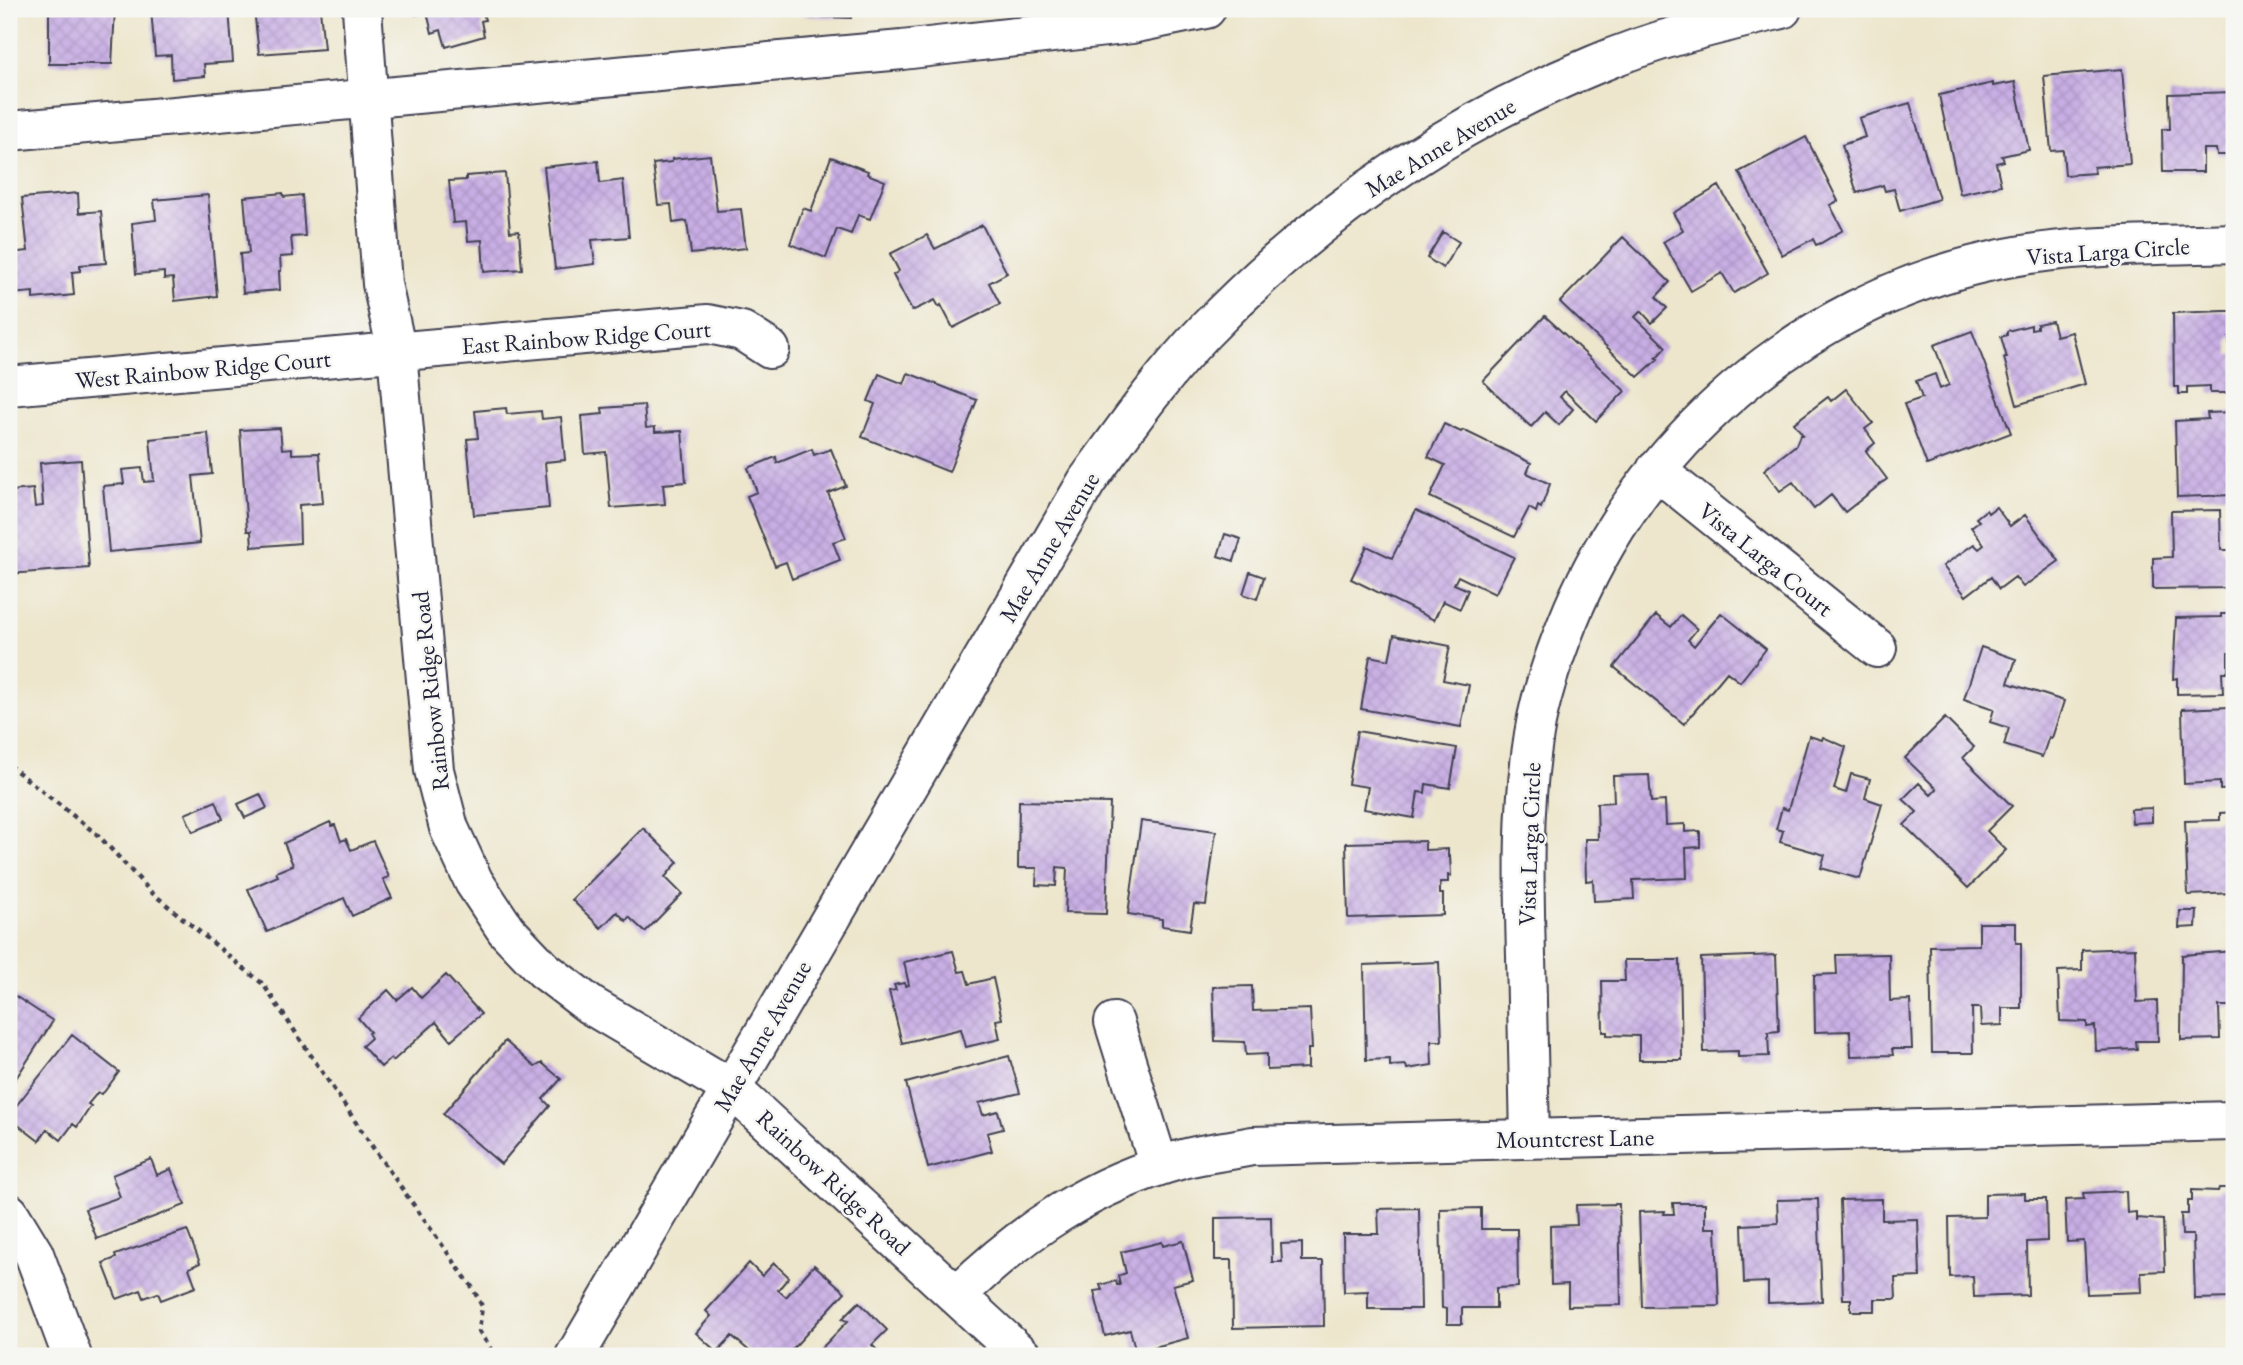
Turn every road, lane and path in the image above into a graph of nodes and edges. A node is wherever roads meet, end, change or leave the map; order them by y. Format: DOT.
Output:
graph roads {
  1 [pos="362,9"];
  2 [pos="1206,9"];
  3 [pos="1782,9"];
  4 [pos="1686,20"];
  5 [pos="369,99"];
  6 [pos="9,131"];
  7 [pos="2234,243"];
  8 [pos="770,349"];
  9 [pos="397,352"];
  10 [pos="9,386"];
  11 [pos="1656,470"];
  12 [pos="1877,648"];
  13 [pos="9,765"];
  14 [pos="1114,1022"];
  15 [pos="731,1088"];
  16 [pos="2234,1121"];
  17 [pos="1530,1139"];
  18 [pos="1160,1166"];
  19 [pos="9,1213"];
  20 [pos="957,1295"];
  21 [pos="72,1356"];
  22 [pos="496,1356"];
  23 [pos="575,1356"];
  24 [pos="1022,1356"];
  1 -- 5 [label="street, Rainbow Ridge Road"];
  2 -- 5 [label="street"];
  3 -- 4 [label="street, Mae Anne Avenue"];
  4 -- 15 [label="street, Mae Anne Avenue"];
  5 -- 6 [label="street"];
  5 -- 9 [label="street, Rainbow Ridge Road"];
  7 -- 11 [label="street, Vista Larga Circle"];
  8 -- 9 [label="street, East Rainbow Ridge Court"];
  9 -- 10 [label="street, West Rainbow Ridge Court"];
  9 -- 15 [label="street, Rainbow Ridge Road"];
  11 -- 12 [label="street, Vista Larga Court"];
  11 -- 17 [label="street, Vista Larga Circle"];
  13 -- 22 [label="path"];
  14 -- 18 [label="street"];
  15 -- 20 [label="street, Rainbow Ridge Road"];
  15 -- 23 [label="street, Mae Anne Avenue"];
  16 -- 17 [label="street, Mountcrest Lane"];
  17 -- 18 [label="street, Mountcrest Lane"];
  18 -- 20 [label="street, Mountcrest Lane"];
  19 -- 21 [label="street"];
  20 -- 24 [label="street, Rainbow Ridge Road"];
}
